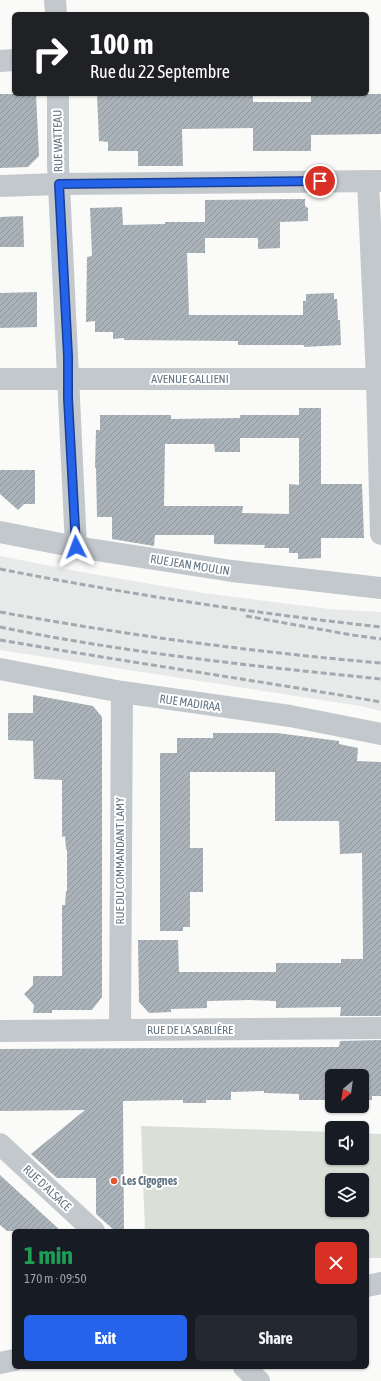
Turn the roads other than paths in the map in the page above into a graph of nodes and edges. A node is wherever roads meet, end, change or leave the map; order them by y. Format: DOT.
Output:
graph roads {
  1 [pos="55,0"];
  2 [pos="56,12"];
  3 [pos="12,60"];
  4 [pos="0,61"];
  5 [pos="58,96"];
  6 [pos="375,181"];
  7 [pos="59,184"];
  8 [pos="0,186"];
  9 [pos="0,379"];
  10 [pos="68,379"];
  11 [pos="379,379"];
  12 [pos="0,532"];
  13 [pos="381,534"];
  14 [pos="76,547"];
  15 [pos="381,588"];
  16 [pos="0,669"];
  17 [pos="122,692"];
  18 [pos="381,734"];
  19 [pos="381,1028"];
  20 [pos="120,1030"];
  21 [pos="0,1031"];
  22 [pos="0,1144"];
  23 [pos="92,1229"];
  24 [pos="381,1283"];
  25 [pos="369,1286"];
  26 [pos="12,1360"];
  27 [pos="0,1363"];
  28 [pos="246,1369"];
  29 [pos="259,1381"];
  1 -- 2 [label="street"];
  3 -- 4 [label="street"];
  5 -- 7 [label="street, RUE WATTEAU"];
  6 -- 7 [label="street"];
  6 -- 11 [label="street"];
  7 -- 8 [label="street"];
  7 -- 10 [label="street, RUE WATTEAU"];
  9 -- 10 [label="street, AVENUE GALLIENI"];
  10 -- 11 [label="street, AVENUE GALLIENI"];
  10 -- 14 [label="street, RUE WATTEAU"];
  11 -- 13 [label="street"];
  12 -- 14 [label="street, RUE JEAN MOULIN"];
  14 -- 15 [label="street, RUE JEAN MOULIN"];
  16 -- 17 [label="street, RUE MADIRAA"];
  17 -- 18 [label="street, RUE MADIRAA"];
  17 -- 20 [label="street, RUE DU COMMANDANT LAMY"];
  19 -- 20 [label="street, RUE DE LA SABLIÈRE"];
  20 -- 21 [label="street, RUE DE LA SABLIÈRE"];
  22 -- 23 [label="street, RUE D'ALSACE"];
  24 -- 25 [label="street"];
  26 -- 27 [label="street"];
  28 -- 29 [label="street"];
}
